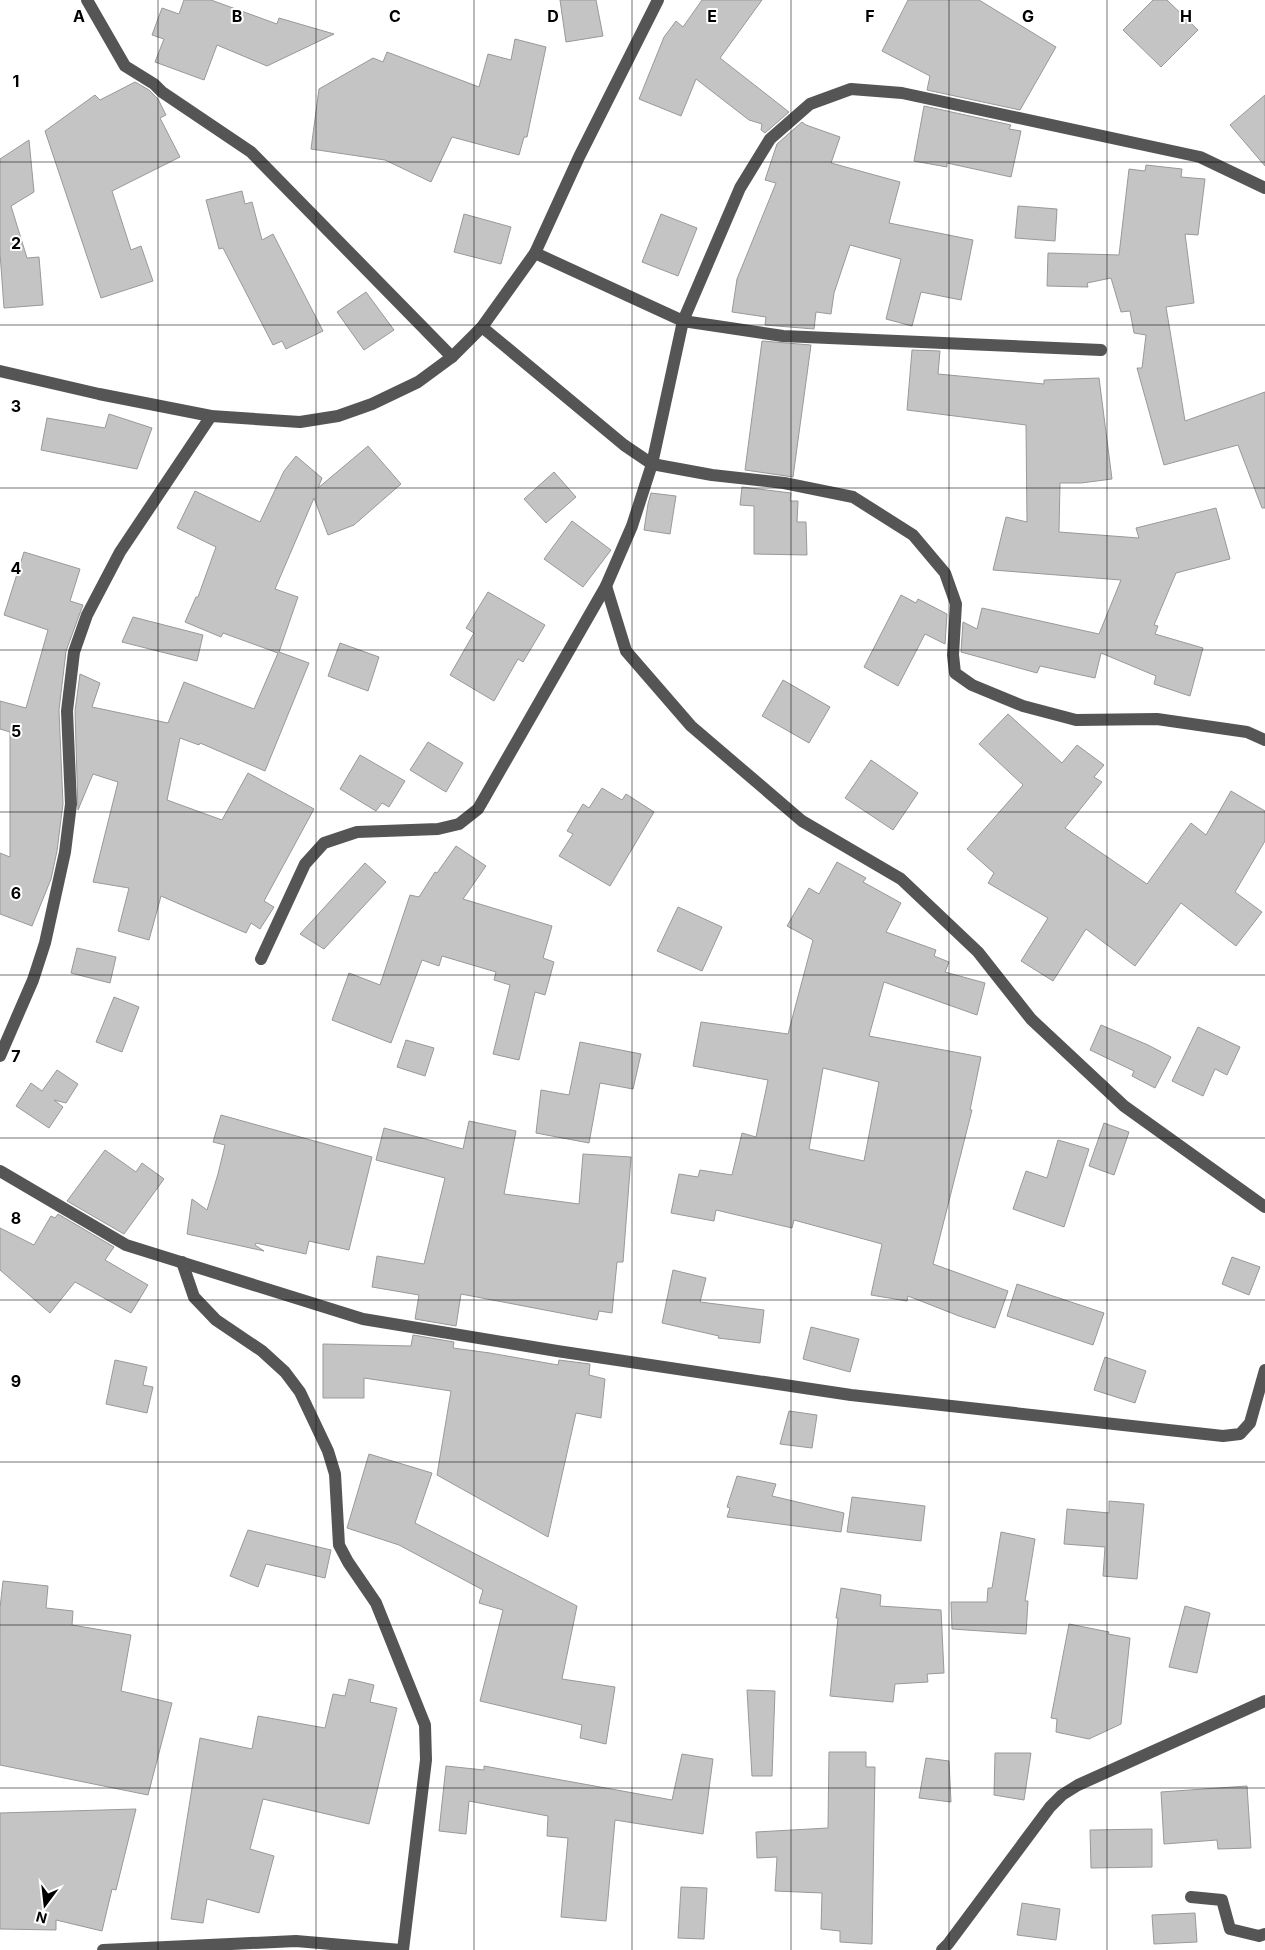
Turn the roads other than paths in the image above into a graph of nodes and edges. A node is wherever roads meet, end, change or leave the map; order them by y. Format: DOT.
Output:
graph roads {
  1 [pos="88,0"];
  2 [pos="658,0"];
  3 [pos="1265,188"];
  4 [pos="535,254"];
  5 [pos="683,321"];
  6 [pos="482,327"];
  7 [pos="1101,350"];
  8 [pos="452,357"];
  9 [pos="0,371"];
  10 [pos="211,416"];
  11 [pos="652,464"];
  12 [pos="606,586"];
  13 [pos="1265,740"];
  14 [pos="261,959"];
  15 [pos="0,1056"];
  16 [pos="0,1172"];
  17 [pos="1265,1207"];
  18 [pos="182,1262"];
  19 [pos="1265,1370"];
  20 [pos="1265,1701"];
  21 [pos="1191,1897"];
  22 [pos="1265,1934"];
  23 [pos="102,1950"];
  24 [pos="402,1950"];
  25 [pos="942,1950"];
  1 -- 8 [label="street"];
  2 -- 4 [label="street"];
  3 -- 5 [label="street"];
  4 -- 5 [label="street"];
  4 -- 6 [label="street"];
  5 -- 7 [label="street"];
  5 -- 11 [label="street"];
  6 -- 8 [label="street"];
  6 -- 11 [label="street"];
  8 -- 10 [label="street"];
  9 -- 10 [label="street"];
  10 -- 15 [label="street"];
  11 -- 12 [label="street"];
  11 -- 13 [label="street"];
  12 -- 14 [label="street"];
  12 -- 17 [label="street"];
  16 -- 18 [label="street"];
  18 -- 19 [label="street"];
  18 -- 24 [label="street"];
  20 -- 25 [label="street"];
  21 -- 22 [label="street"];
  23 -- 24 [label="street"];
}
